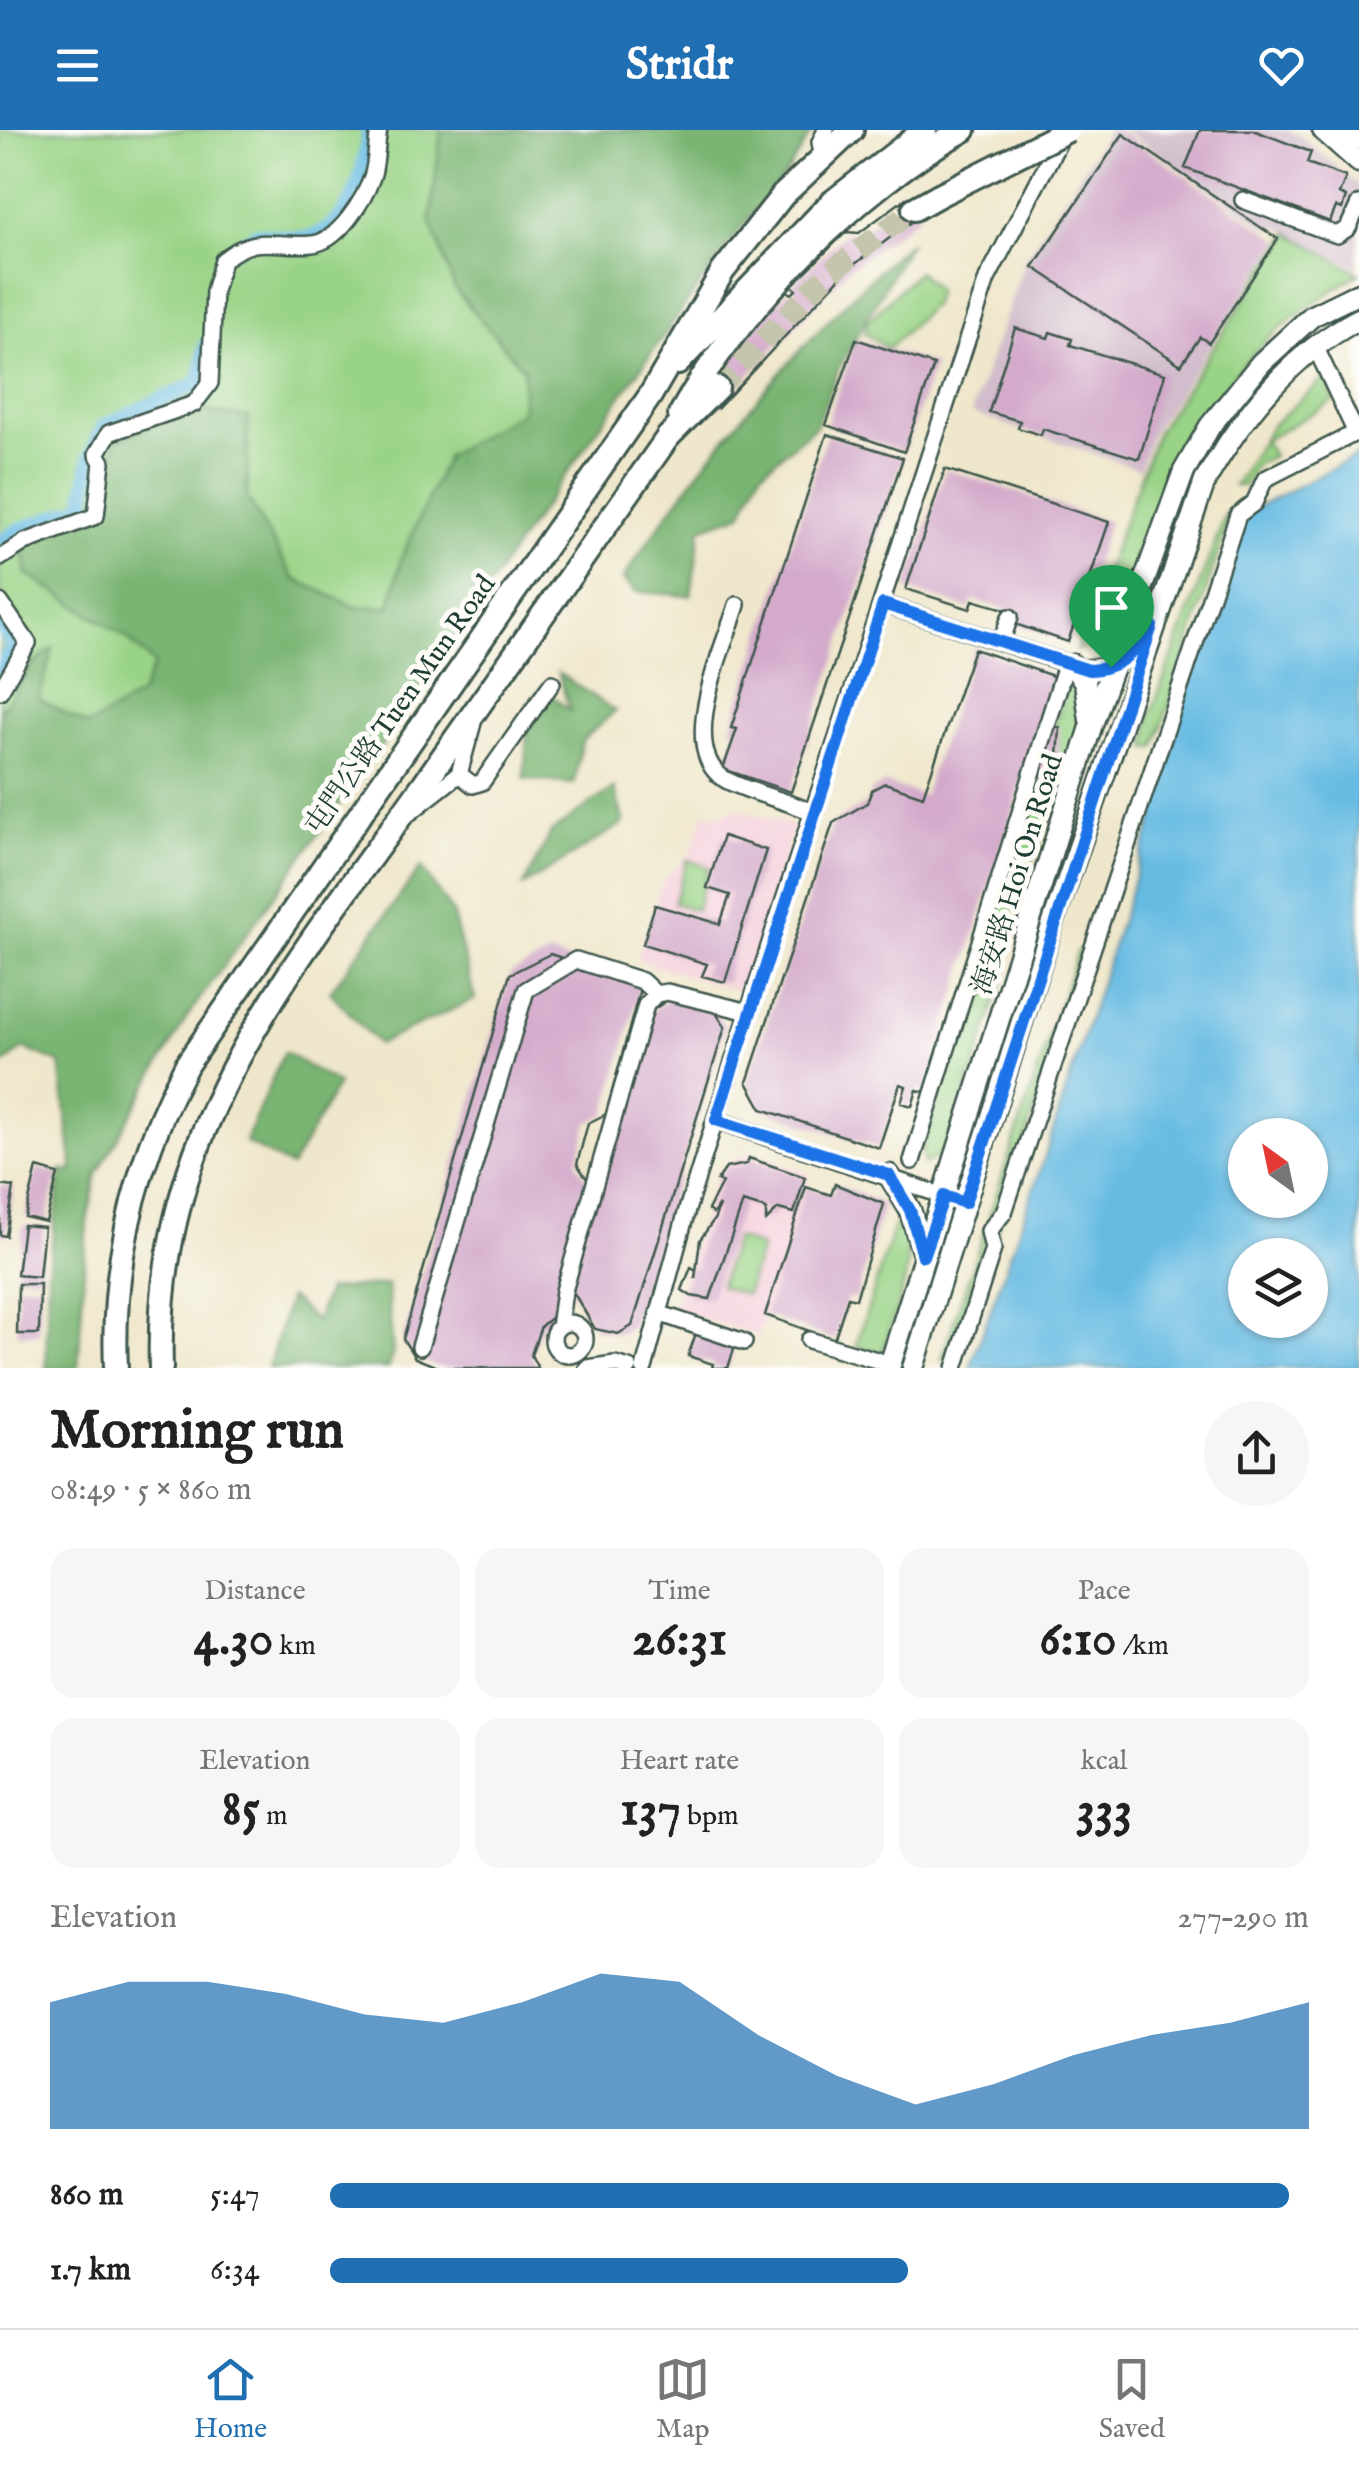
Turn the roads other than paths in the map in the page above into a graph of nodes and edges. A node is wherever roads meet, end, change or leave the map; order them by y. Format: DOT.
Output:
graph roads {
  1 [pos="379,130"];
  2 [pos="826,130"];
  3 [pos="852,130"];
  4 [pos="964,130"];
  5 [pos="1067,130"];
  6 [pos="1322,130"];
  7 [pos="1350,130"];
  8 [pos="934,136"];
  9 [pos="1359,138"];
  10 [pos="822,155"];
  11 [pos="1359,162"];
  12 [pos="1243,200"];
  13 [pos="1359,204"];
  14 [pos="914,209"];
  15 [pos="1359,284"];
  16 [pos="1359,293"];
  17 [pos="1336,302"];
  18 [pos="1359,318"];
  19 [pos="1315,346"];
  20 [pos="717,388"];
  21 [pos="650,396"];
  22 [pos="1357,432"];
  23 [pos="668,437"];
  24 [pos="0,558"];
  25 [pos="0,602"];
  26 [pos="883,604"];
  27 [pos="737,605"];
  28 [pos="1010,618"];
  29 [pos="1152,626"];
  30 [pos="1001,642"];
  31 [pos="1111,667"];
  32 [pos="1068,668"];
  33 [pos="552,684"];
  34 [pos="0,691"];
  35 [pos="476,710"];
  36 [pos="1091,726"];
  37 [pos="459,774"];
  38 [pos="814,813"];
  39 [pos="396,822"];
  40 [pos="656,994"];
  41 [pos="749,1012"];
  42 [pos="716,1120"];
  43 [pos="912,1161"];
  44 [pos="889,1175"];
  45 [pos="944,1196"];
  46 [pos="965,1203"];
  47 [pos="923,1256"];
  48 [pos="658,1313"];
  49 [pos="559,1327"];
  50 [pos="809,1340"];
  51 [pos="744,1342"];
  52 [pos="420,1347"];
  53 [pos="843,1350"];
  54 [pos="890,1366"];
  55 [pos="116,1368"];
  56 [pos="162,1368"];
  57 [pos="587,1368"];
  58 [pos="629,1368"];
  59 [pos="644,1368"];
  60 [pos="837,1368"];
  61 [pos="913,1368"];
  62 [pos="955,1368"];
  1 -- 24 [label="street"];
  2 -- 10 [label="street"];
  3 -- 10 [label="highway, 屯門公路 Tuen Mun Road"];
  4 -- 8 [label="highway"];
  5 -- 14 [label="highway, bridge"];
  5 -- 26 [label="street"];
  6 -- 11 [label="main road"];
  7 -- 9 [label="main road"];
  8 -- 21 [label="highway"];
  8 -- 23 [label="highway"];
  10 -- 21 [label="highway, 屯門公路 Tuen Mun Road"];
  12 -- 13 [label="street"];
  15 -- 17 [label="main road"];
  16 -- 17 [label="main road, 海安路 Hoi On Road"];
  17 -- 31 [label="main road, 海安路 Hoi On Road"];
  18 -- 19 [label="main road, 海安路 Hoi On Road"];
  19 -- 22 [label="street"];
  19 -- 29 [label="main road, 海安路 Hoi On Road"];
  20 -- 23 [label="highway"];
  21 -- 55 [label="highway, 屯門公路 Tuen Mun Road"];
  22 -- 62 [label="street"];
  23 -- 35 [label="highway"];
  25 -- 34 [label="street"];
  26 -- 30 [label="street"];
  26 -- 38 [label="street"];
  27 -- 38 [label="street"];
  28 -- 30 [label="street"];
  29 -- 31 [label="main road"];
  29 -- 46 [label="main road, 海安路 Hoi On Road"];
  30 -- 32 [label="street"];
  31 -- 32 [label="street"];
  31 -- 36 [label="main road, 海安路 Hoi On Road"];
  32 -- 36 [label="main road"];
  32 -- 43 [label="street"];
  33 -- 37 [label="street"];
  35 -- 37 [label="street"];
  35 -- 39 [label="highway"];
  36 -- 45 [label="main road, 海安路 Hoi On Road"];
  37 -- 39 [label="street"];
  38 -- 41 [label="street"];
  39 -- 56 [label="highway"];
  40 -- 41 [label="street"];
  40 -- 49 [label="street"];
  40 -- 52 [label="street"];
  41 -- 42 [label="street"];
  42 -- 44 [label="street"];
  42 -- 48 [label="street"];
  44 -- 45 [label="street"];
  44 -- 47 [label="main road"];
  45 -- 46 [label="street"];
  45 -- 47 [label="main road, 海安路 Hoi On Road"];
  46 -- 61 [label="main road, 海安路 Hoi On Road"];
  47 -- 54 [label="main road, 海安路 Hoi On Road"];
  48 -- 51 [label="street"];
  48 -- 59 [label="street"];
  50 -- 53 [label="street"];
  53 -- 54 [label="street"];
  53 -- 60 [label="street"];
  57 -- 58 [label="street"];
}
